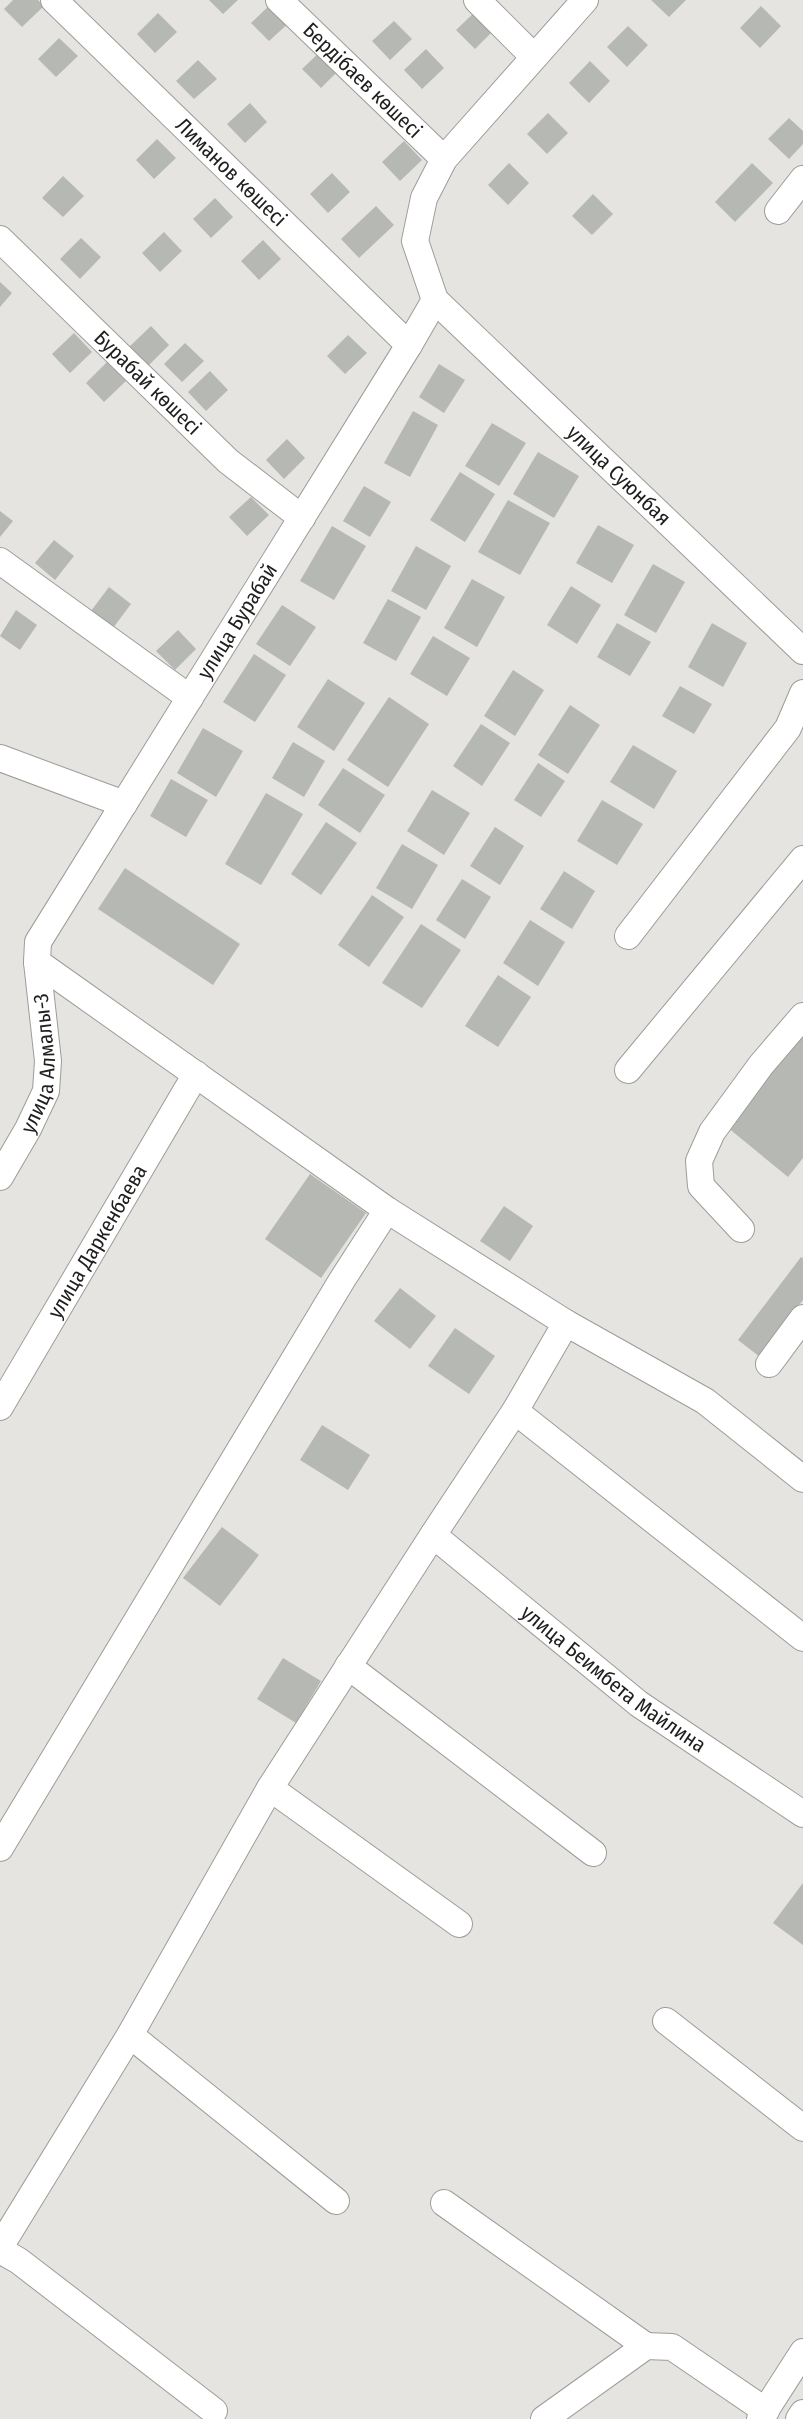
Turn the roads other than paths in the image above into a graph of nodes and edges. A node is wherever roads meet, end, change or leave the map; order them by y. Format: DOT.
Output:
graph roads {
  1 [pos="54,0"];
  2 [pos="279,0"];
  3 [pos="477,0"];
  4 [pos="585,0"];
  5 [pos="534,57"];
  6 [pos="444,159"];
  7 [pos="803,179"];
  8 [pos="778,211"];
  9 [pos="0,239"];
  10 [pos="435,300"];
  11 [pos="410,345"];
  12 [pos="302,518"];
  13 [pos="0,561"];
  14 [pos="803,651"];
  15 [pos="803,693"];
  16 [pos="190,698"];
  17 [pos="0,758"];
  18 [pos="124,804"];
  19 [pos="803,859"];
  20 [pos="628,936"];
  21 [pos="38,952"];
  22 [pos="803,1016"];
  23 [pos="628,1070"];
  24 [pos="196,1074"];
  25 [pos="0,1177"];
  26 [pos="387,1210"];
  27 [pos="741,1229"];
  28 [pos="803,1318"];
  29 [pos="566,1323"];
  30 [pos="769,1364"];
  31 [pos="0,1407"];
  32 [pos="515,1411"];
  33 [pos="803,1479"];
  34 [pos="433,1535"];
  35 [pos="803,1638"];
  36 [pos="348,1666"];
  37 [pos="270,1788"];
  38 [pos="803,1814"];
  39 [pos="0,1848"];
  40 [pos="593,1853"];
  41 [pos="459,1924"];
  42 [pos="666,2021"];
  43 [pos="130,2035"];
  44 [pos="803,2128"];
  45 [pos="336,2201"];
  46 [pos="444,2203"];
  47 [pos="0,2248"];
  48 [pos="646,2346"];
  49 [pos="803,2352"];
  50 [pos="214,2411"];
  51 [pos="803,2413"];
  52 [pos="763,2415"];
  53 [pos="544,2419"];
  54 [pos="799,2419"];
  1 -- 11 [label="street, Лиманов көшесі"];
  2 -- 6 [label="street, Бердібаев көшесі"];
  3 -- 5 [label="street"];
  4 -- 5 [label="street"];
  5 -- 6 [label="street"];
  6 -- 10 [label="street"];
  7 -- 8 [label="street"];
  9 -- 12 [label="street, Бурабай көшесі"];
  10 -- 11 [label="street, улица Бурабай"];
  10 -- 14 [label="street, улица Суюнбая"];
  11 -- 12 [label="street, улица Бурабай"];
  12 -- 16 [label="street, улица Бурабай"];
  13 -- 16 [label="street"];
  15 -- 20 [label="street"];
  16 -- 18 [label="street, улица Бурабай"];
  17 -- 18 [label="street"];
  18 -- 21 [label="street, улица Бурабай"];
  19 -- 23 [label="street"];
  21 -- 24 [label="street"];
  21 -- 25 [label="street, улица Алмалы-3"];
  22 -- 27 [label="street"];
  24 -- 26 [label="street"];
  24 -- 31 [label="street, улица Даркенбаева"];
  26 -- 29 [label="street"];
  26 -- 39 [label="street"];
  28 -- 30 [label="street"];
  29 -- 32 [label="street"];
  29 -- 33 [label="street"];
  32 -- 34 [label="street"];
  32 -- 35 [label="street"];
  34 -- 36 [label="street"];
  34 -- 38 [label="street, улица Беимбета Майлина"];
  36 -- 37 [label="street"];
  36 -- 40 [label="street"];
  37 -- 41 [label="street"];
  37 -- 43 [label="street"];
  42 -- 44 [label="street"];
  43 -- 45 [label="street"];
  43 -- 47 [label="street"];
  46 -- 48 [label="street"];
  47 -- 50 [label="street"];
  48 -- 52 [label="street"];
  48 -- 53 [label="street"];
  49 -- 52 [label="street"];
  51 -- 54 [label="street"];
}
